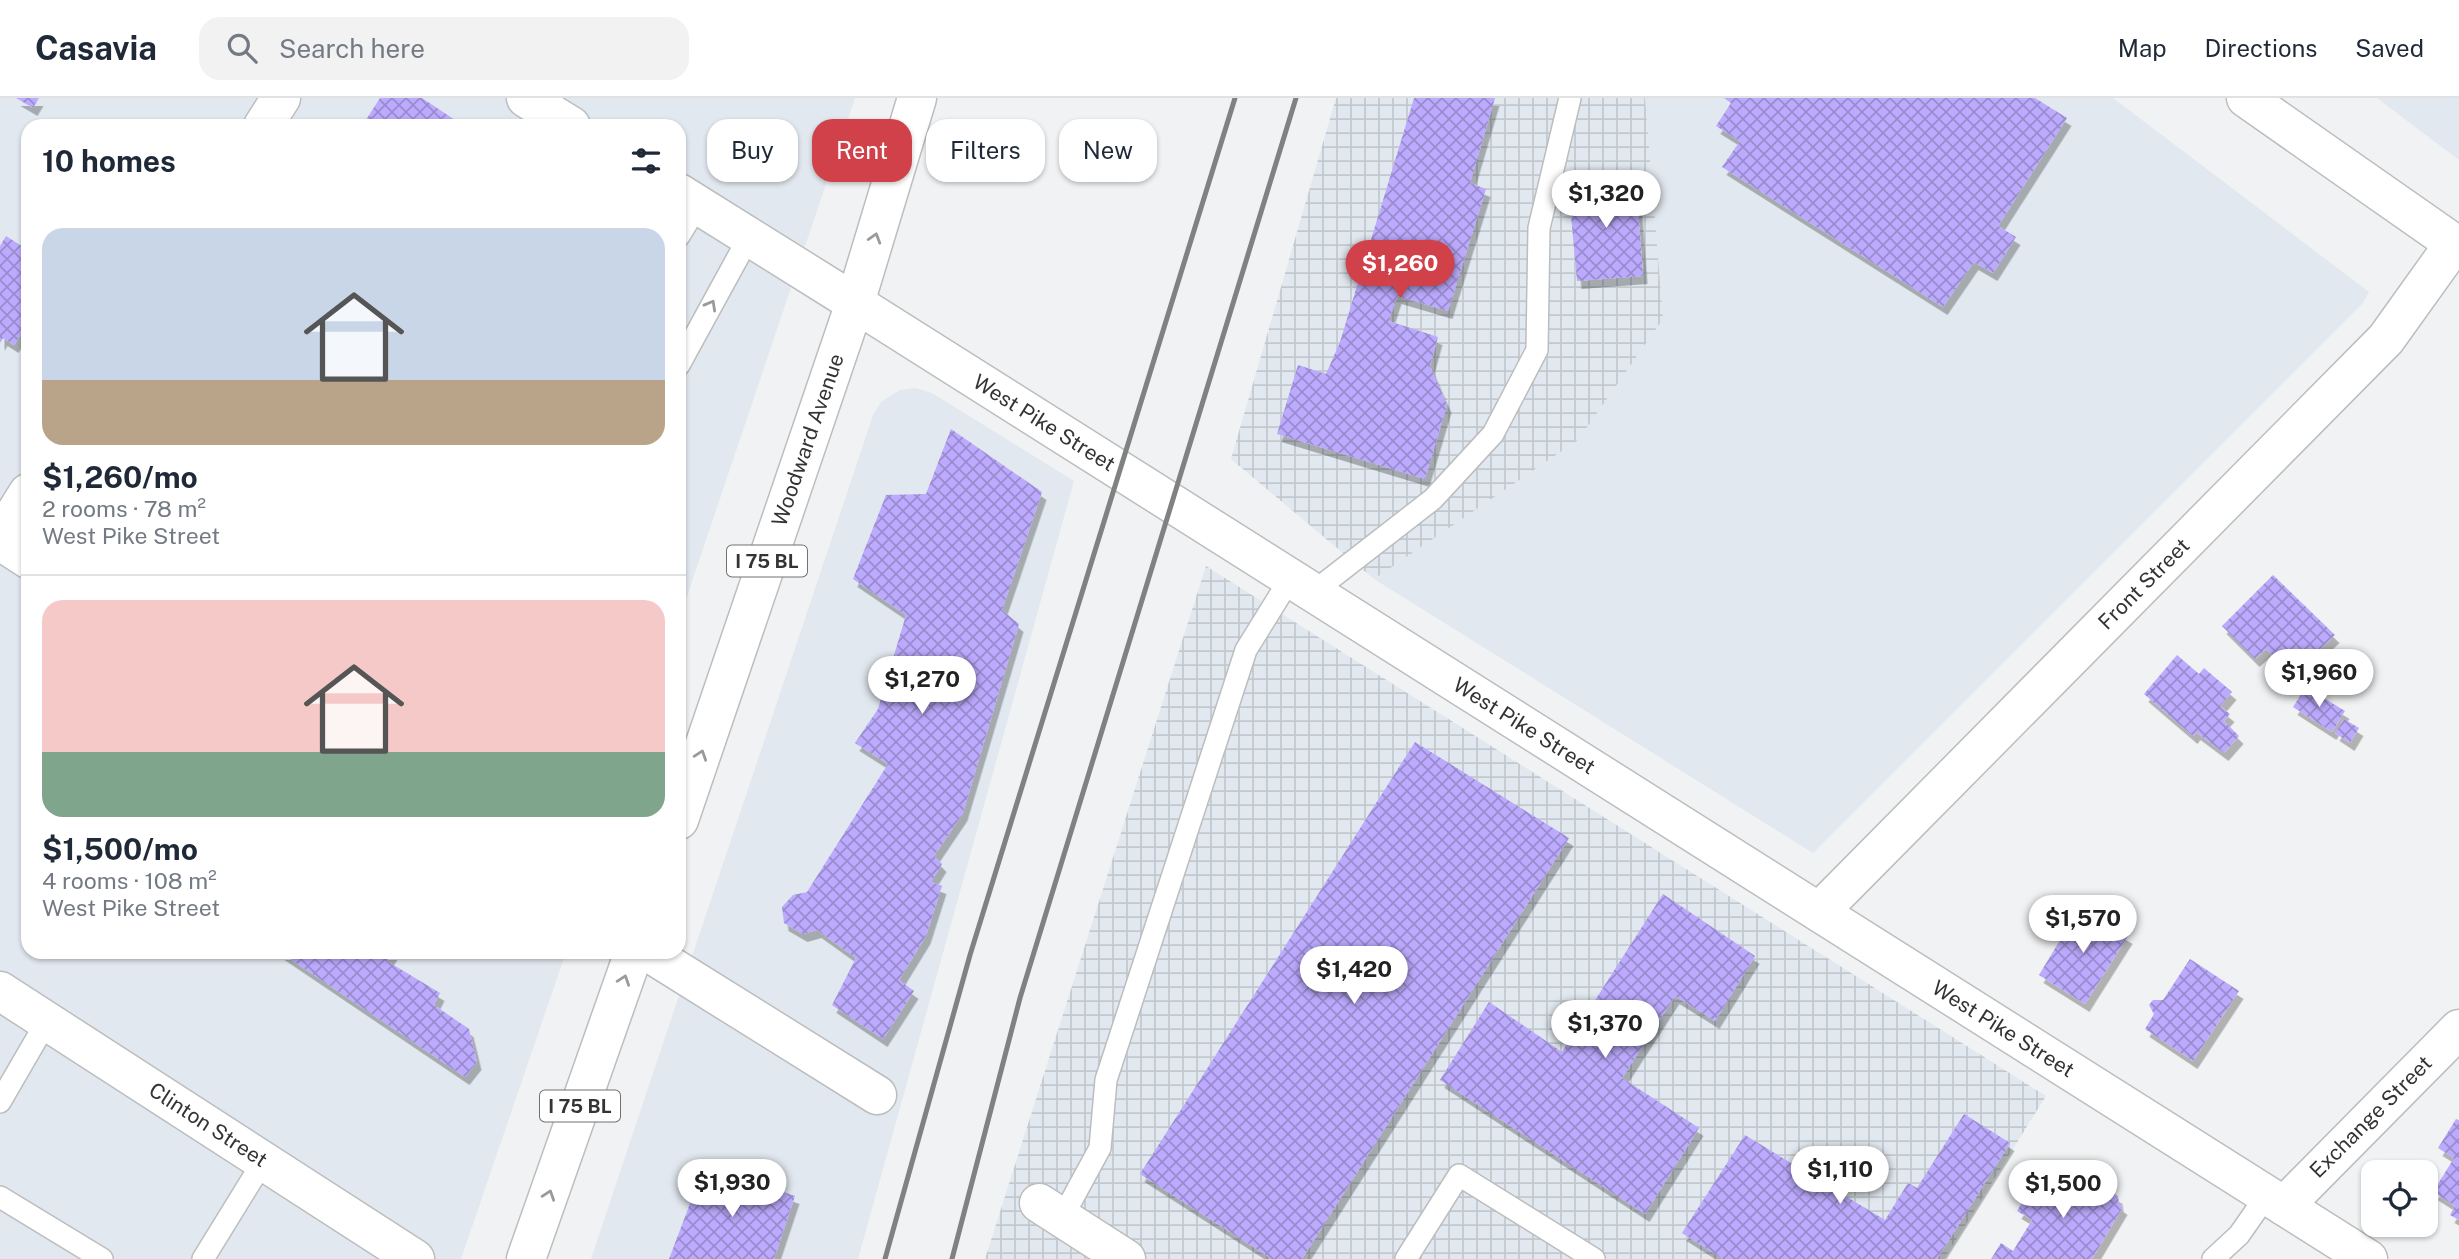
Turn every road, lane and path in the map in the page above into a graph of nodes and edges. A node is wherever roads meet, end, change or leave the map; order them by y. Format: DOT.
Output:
graph roads {
  1 [pos="281,98"];
  2 [pos="526,98"];
  3 [pos="917,98"];
  4 [pos="1570,98"];
  5 [pos="2247,98"];
  6 [pos="268,119"];
  7 [pos="558,119"];
  8 [pos="686,211"];
  9 [pos="749,237"];
  10 [pos="2457,241"];
  11 [pos="855,303"];
  12 [pos="686,352"];
  13 [pos="21,505"];
  14 [pos="0,540"];
  15 [pos="21,554"];
  16 [pos="1301,586"];
  17 [pos="686,799"];
  18 [pos="1819,912"];
  19 [pos="632,959"];
  20 [pos="659,959"];
  21 [pos="0,991"];
  22 [pos="47,1021"];
  23 [pos="2459,1028"];
  24 [pos="877,1095"];
  25 [pos="0,1102"];
  26 [pos="264,1160"];
  27 [pos="0,1197"];
  28 [pos="2275,1200"];
  29 [pos="1050,1210"];
  30 [pos="102,1259"];
  31 [pos="202,1259"];
  32 [pos="415,1259"];
  33 [pos="526,1259"];
  34 [pos="1126,1259"];
  35 [pos="1406,1259"];
  36 [pos="1594,1259"];
  37 [pos="2213,1259"];
  38 [pos="2368,1259"];
  1 -- 6 [label="street"];
  2 -- 7 [label="street"];
  11 -- 3 [label="street, Woodward Avenue / I 75 BL, one-way"];
  4 -- 16 [label="lane"];
  5 -- 10 [label="street"];
  8 -- 9 [label="street, West Pike Street"];
  9 -- 11 [label="street, West Pike Street"];
  12 -- 9 [label="lane, one-way"];
  10 -- 18 [label="street, Front Street"];
  11 -- 16 [label="street, West Pike Street"];
  17 -- 11 [label="street, Woodward Avenue / I 75 BL, one-way"];
  13 -- 14 [label="street"];
  14 -- 15 [label="street"];
  16 -- 18 [label="street, West Pike Street"];
  16 -- 29 [label="lane"];
  18 -- 28 [label="street, West Pike Street"];
  33 -- 19 [label="street, I 75 BL, one-way"];
  20 -- 24 [label="street"];
  21 -- 22 [label="street, Clinton Street"];
  22 -- 25 [label="lane"];
  22 -- 26 [label="street, Clinton Street"];
  23 -- 28 [label="street, Exchange Street"];
  26 -- 31 [label="lane"];
  26 -- 32 [label="street, Clinton Street"];
  27 -- 30 [label="lane"];
  28 -- 37 [label="lane"];
  28 -- 38 [label="street, West Pike Street"];
  29 -- 34 [label="street"];
  35 -- 36 [label="lane"];
}
